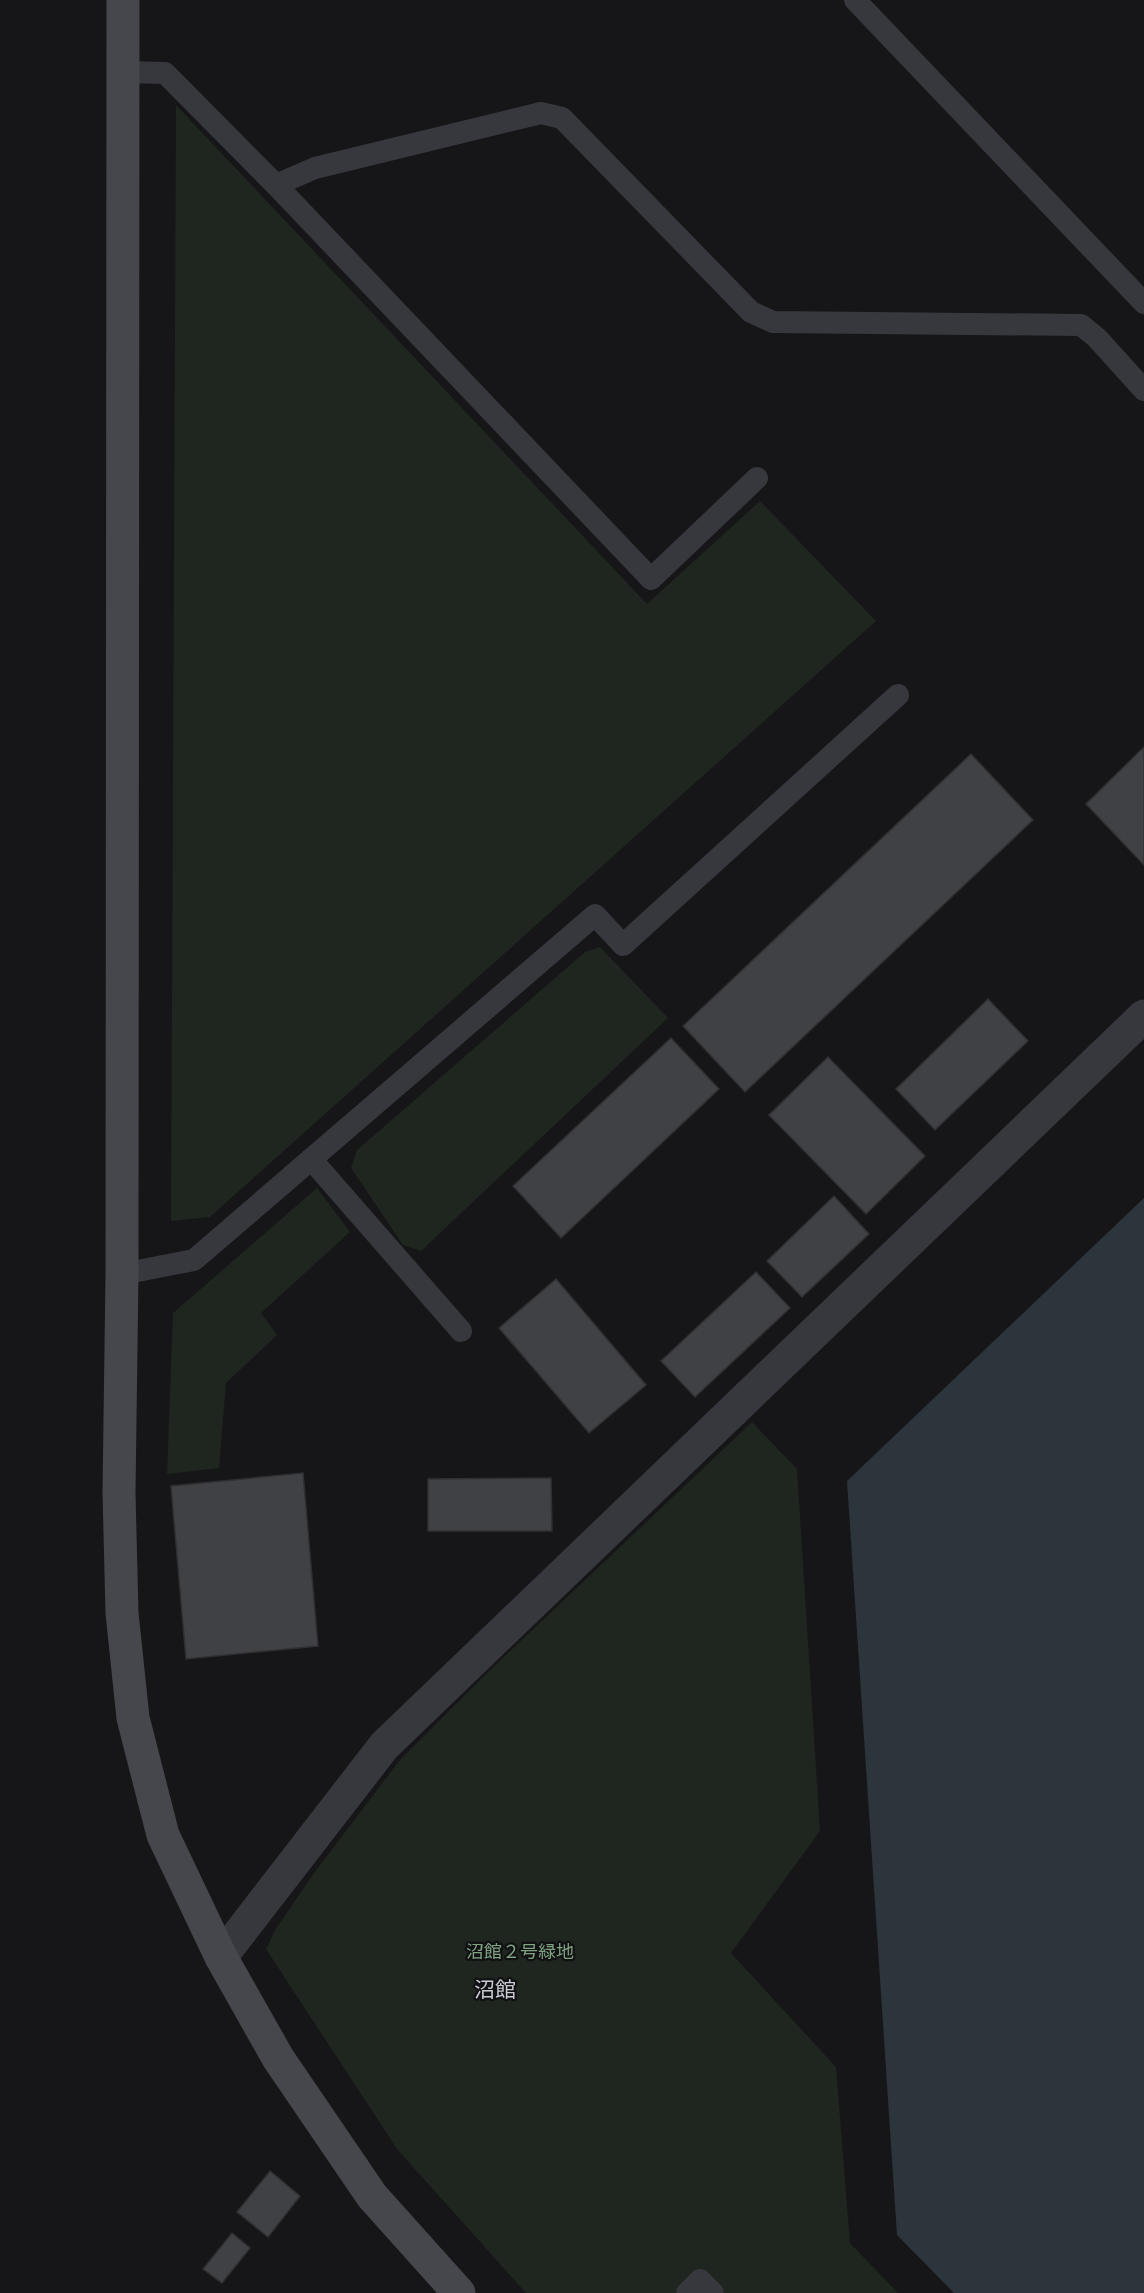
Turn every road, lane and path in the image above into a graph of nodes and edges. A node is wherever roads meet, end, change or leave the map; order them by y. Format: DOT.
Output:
graph roads {
  1 [pos="123,0"];
  2 [pos="855,0"];
  3 [pos="123,72"];
  4 [pos="276,185"];
  5 [pos="1144,303"];
  6 [pos="1144,390"];
  7 [pos="757,478"];
  8 [pos="898,695"];
  9 [pos="1144,1016"];
  10 [pos="311,1159"];
  11 [pos="122,1274"];
  12 [pos="461,1331"];
  13 [pos="221,1957"];
  14 [pos="459,2293"];
  15 [pos="687,2293"];
  16 [pos="713,2293"];
  1 -- 3 [label="street"];
  2 -- 5 [label="lane"];
  3 -- 4 [label="lane"];
  3 -- 11 [label="street"];
  4 -- 6 [label="lane"];
  4 -- 7 [label="lane"];
  8 -- 10 [label="lane"];
  9 -- 13 [label="street"];
  10 -- 11 [label="lane"];
  10 -- 12 [label="lane"];
  11 -- 13 [label="street"];
  13 -- 14 [label="street"];
  15 -- 16 [label="lane"];
}
